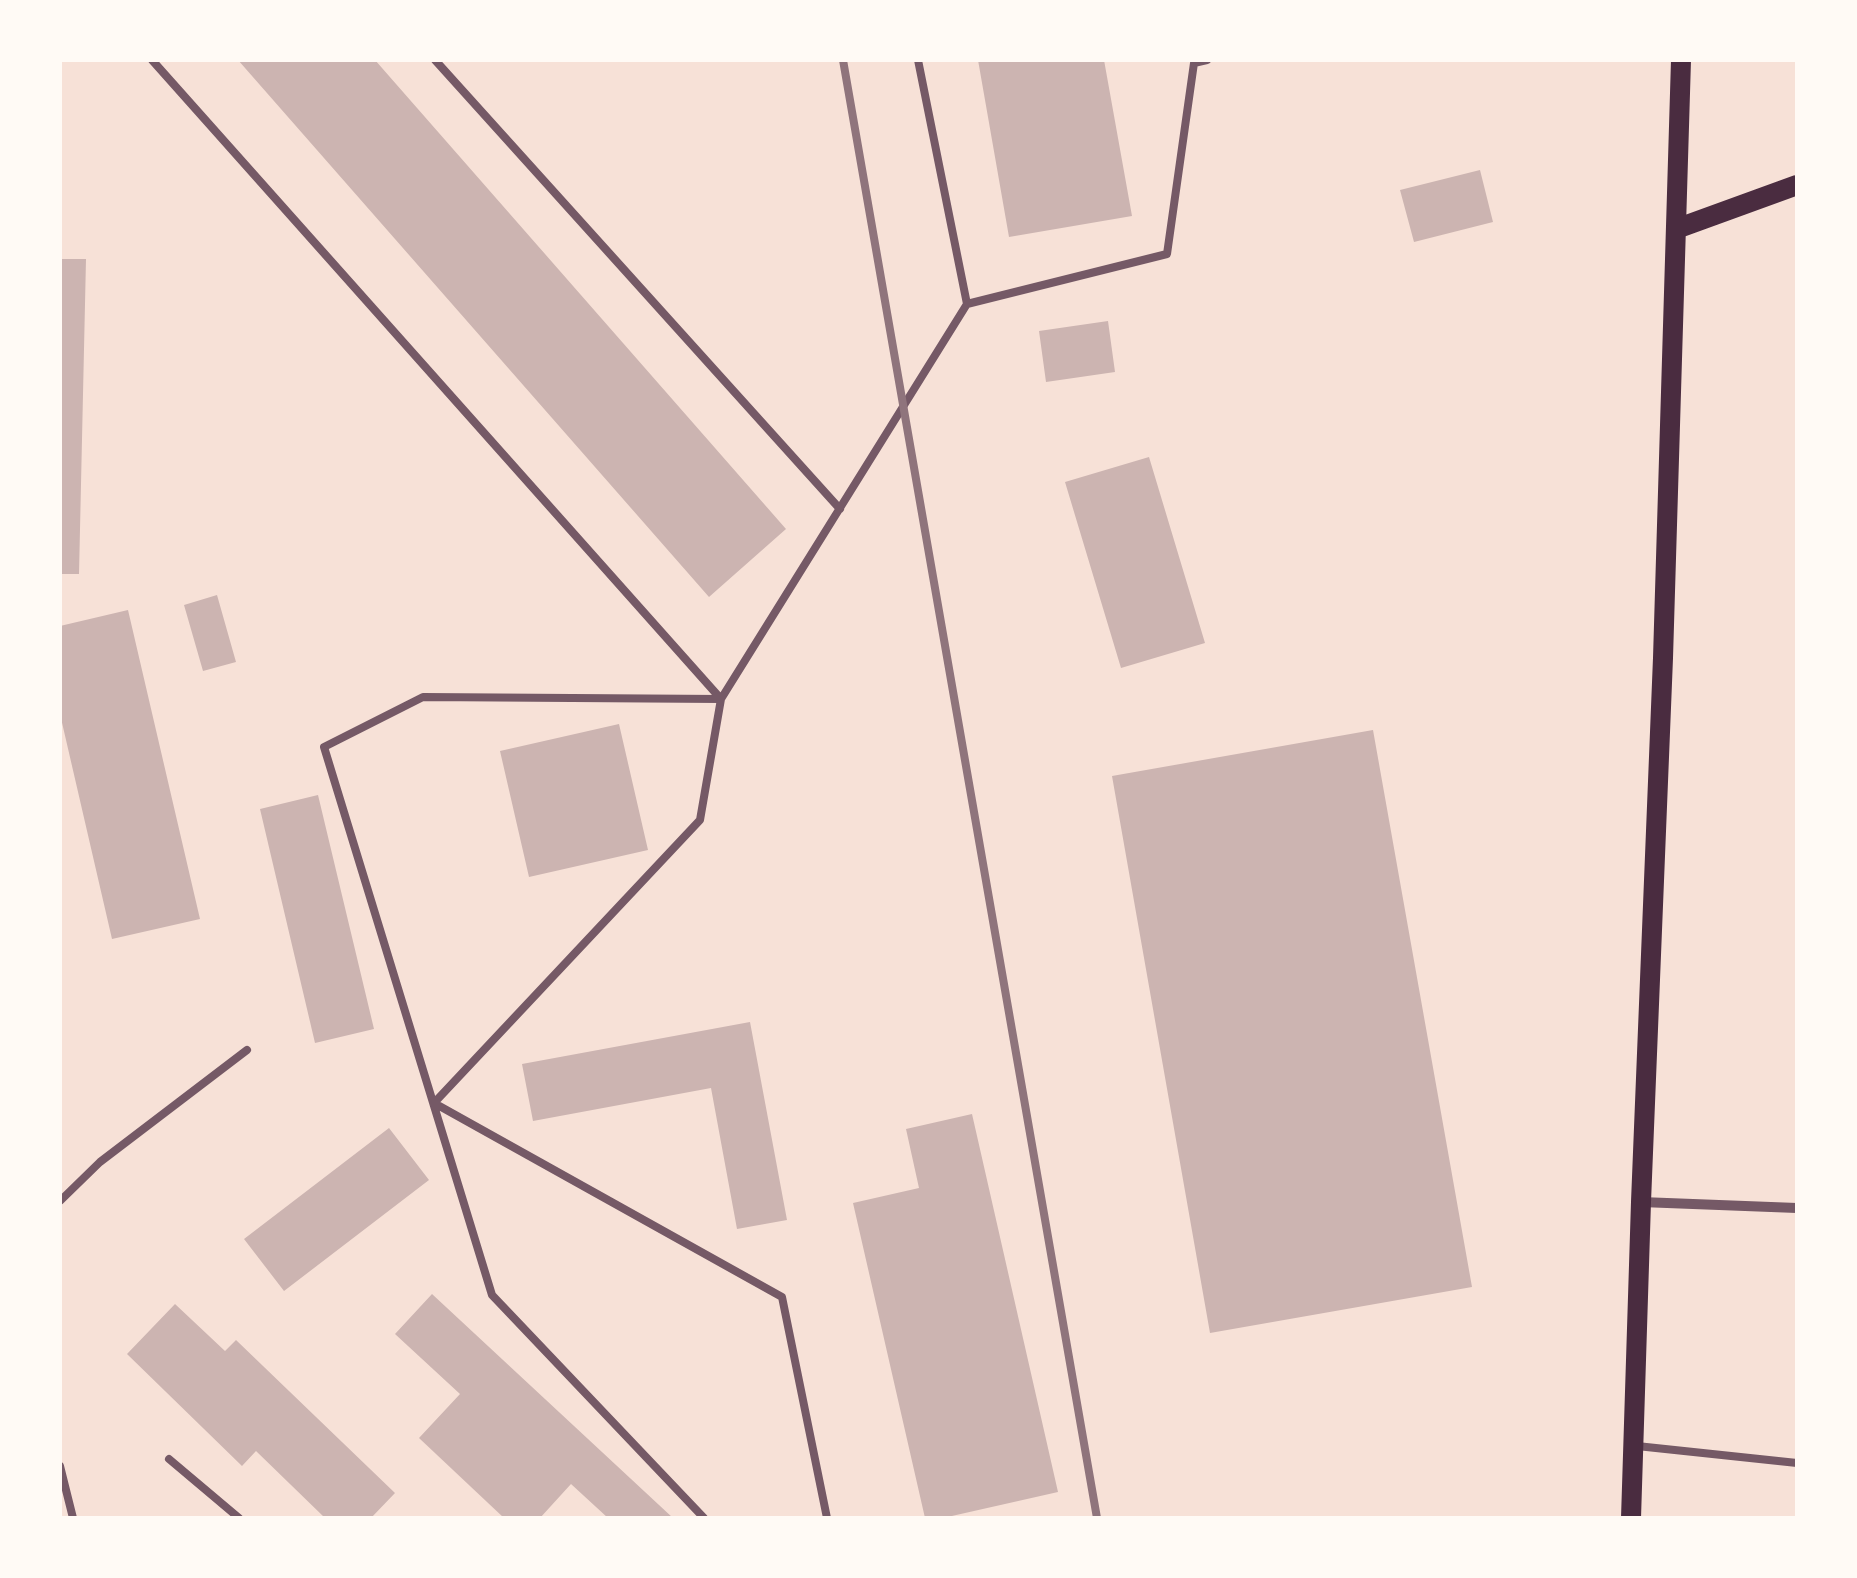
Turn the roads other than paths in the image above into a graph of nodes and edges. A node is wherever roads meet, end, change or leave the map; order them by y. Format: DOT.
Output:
graph roads {
  1 [pos="152,60"];
  2 [pos="434,60"];
  3 [pos="918,60"];
  4 [pos="1207,60"];
  5 [pos="1680,60"];
  6 [pos="1797,185"];
  7 [pos="1676,229"];
  8 [pos="967,304"];
  9 [pos="840,509"];
  10 [pos="722,699"];
  11 [pos="247,1050"];
  12 [pos="434,1104"];
  13 [pos="60,1200"];
  14 [pos="1641,1202"];
  15 [pos="1797,1208"];
  16 [pos="1634,1446"];
  17 [pos="169,1459"];
  18 [pos="1797,1463"];
  19 [pos="60,1466"];
  20 [pos="74,1518"];
  21 [pos="239,1518"];
  22 [pos="704,1518"];
  23 [pos="827,1518"];
  24 [pos="1632,1518"];
  1 -- 10 [label="lane"];
  2 -- 9 [label="lane"];
  3 -- 8 [label="lane"];
  4 -- 8 [label="lane"];
  5 -- 7 [label="main road"];
  6 -- 7 [label="main road"];
  7 -- 14 [label="main road"];
  8 -- 9 [label="lane"];
  9 -- 10 [label="lane"];
  10 -- 12 [label="lane"];
  10 -- 12 [label="lane"];
  11 -- 13 [label="lane"];
  12 -- 22 [label="lane"];
  12 -- 23 [label="lane"];
  14 -- 15 [label="street"];
  14 -- 16 [label="main road"];
  16 -- 18 [label="lane"];
  16 -- 24 [label="main road"];
  17 -- 21 [label="lane"];
  19 -- 20 [label="lane"];
}
